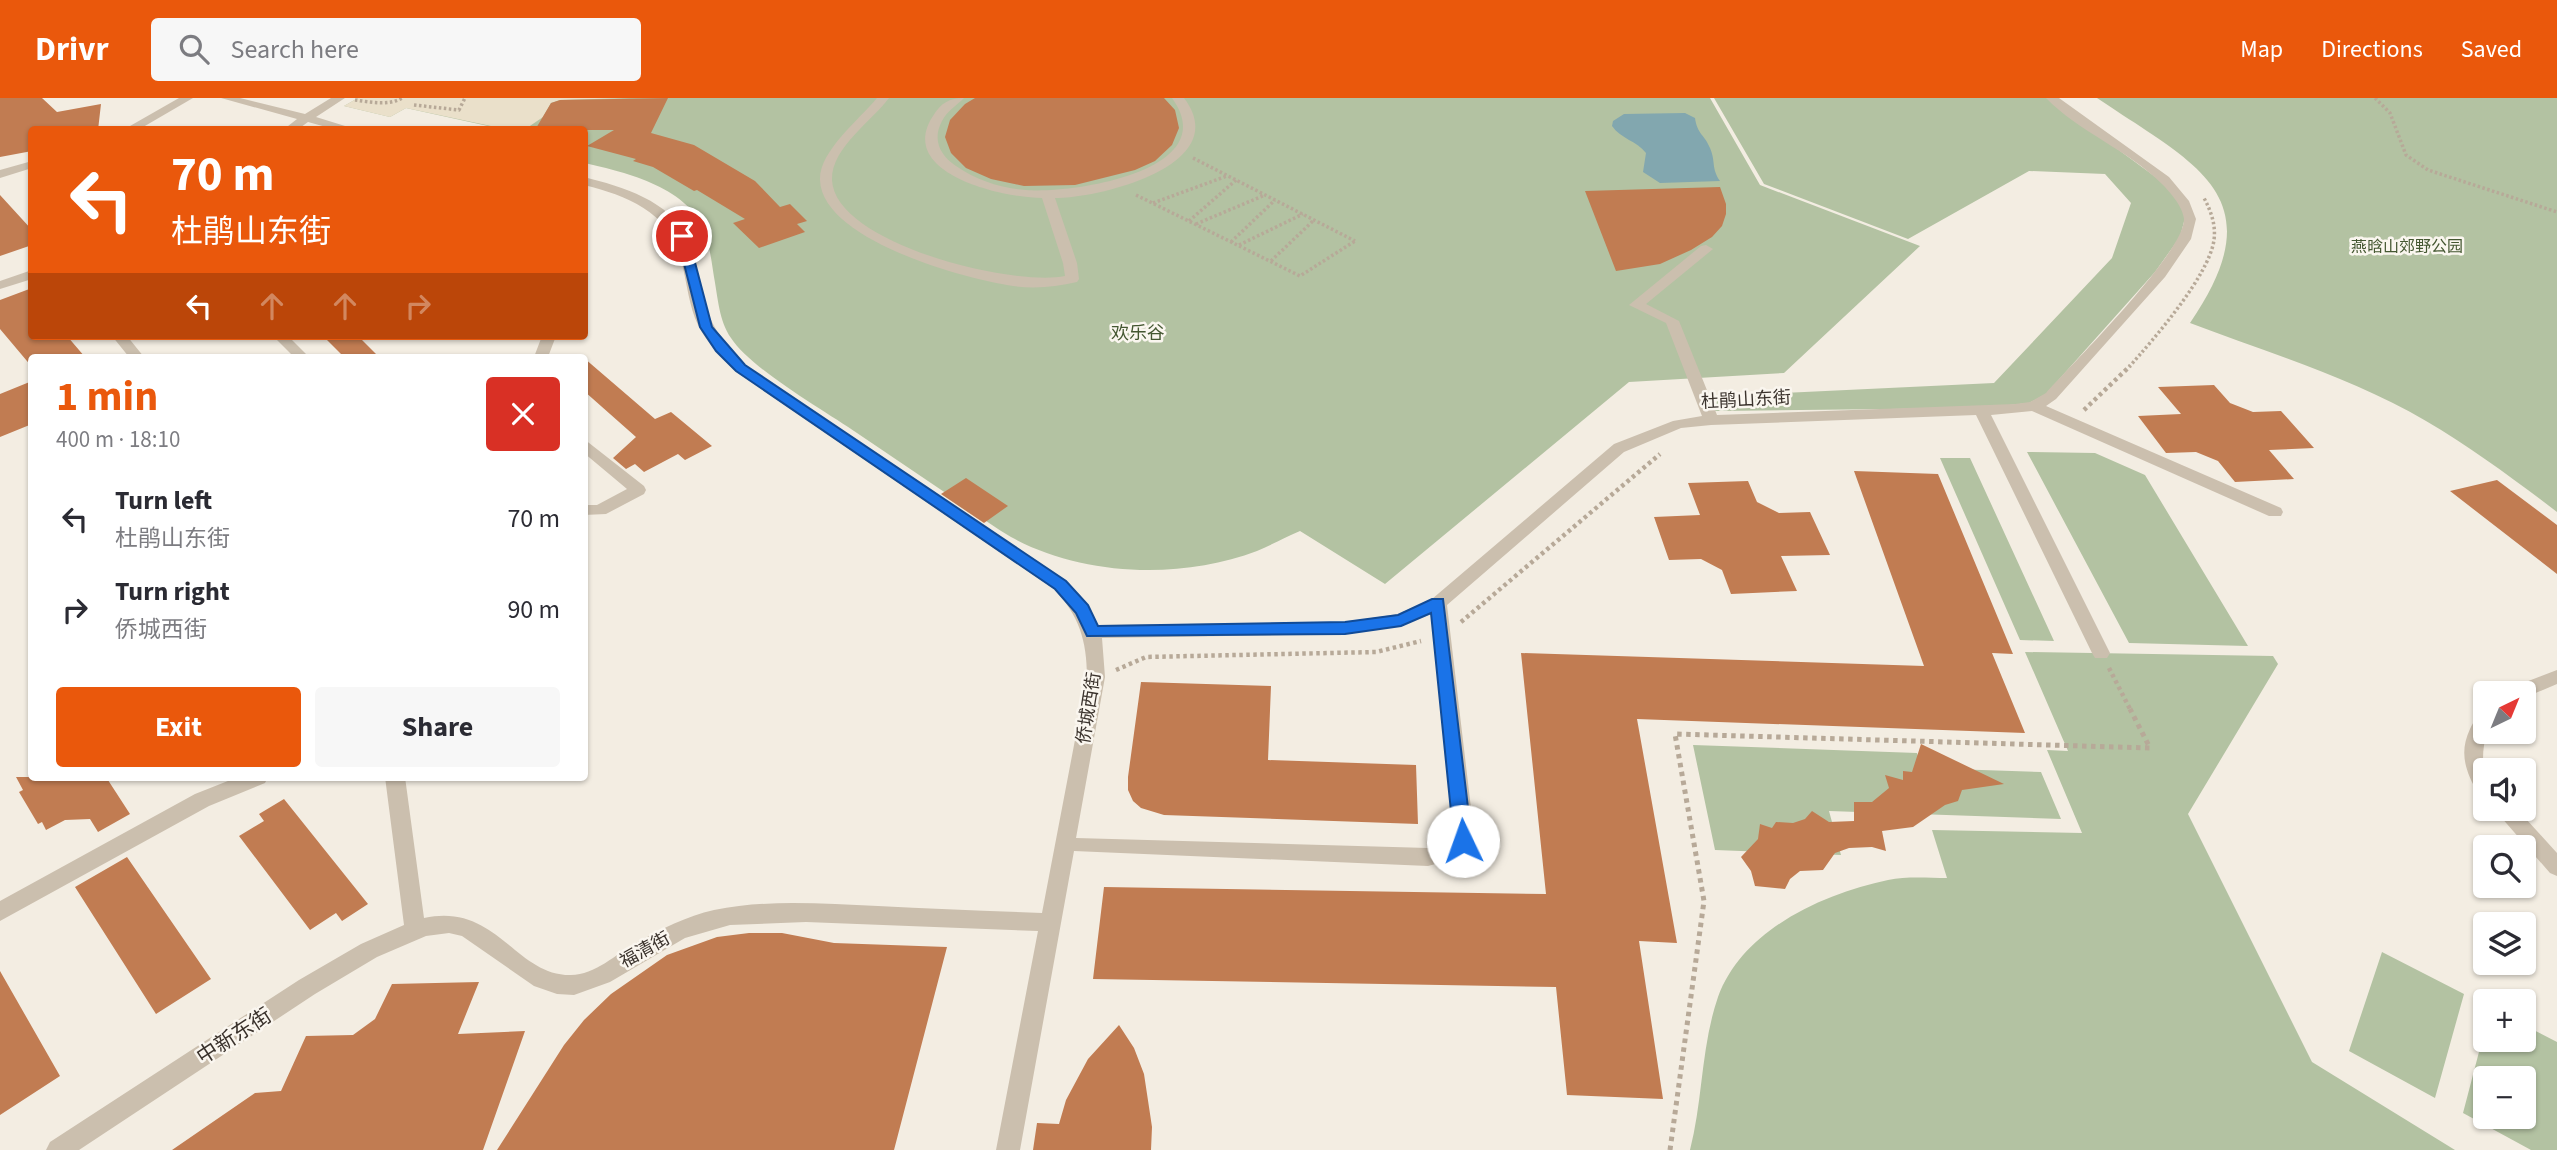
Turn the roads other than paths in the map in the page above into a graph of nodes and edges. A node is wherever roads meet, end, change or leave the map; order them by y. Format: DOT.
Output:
graph roads {
  1 [pos="187,98"];
  2 [pos="227,98"];
  3 [pos="339,98"];
  4 [pos="883,98"];
  5 [pos="958,98"];
  6 [pos="1178,98"];
  7 [pos="2052,98"];
  8 [pos="304,119"];
  9 [pos="135,126"];
  10 [pos="294,126"];
  11 [pos="335,126"];
  12 [pos="28,165"];
  13 [pos="0,174"];
  14 [pos="588,182"];
  15 [pos="1047,194"];
  16 [pos="1706,249"];
  17 [pos="28,275"];
  18 [pos="0,285"];
  19 [pos="122,340"];
  20 [pos="284,340"];
  21 [pos="134,354"];
  22 [pos="299,354"];
  23 [pos="2034,406"];
  24 [pos="1982,411"];
  25 [pos="1711,420"];
  26 [pos="588,447"];
  27 [pos="588,510"];
  28 [pos="2275,512"];
  29 [pos="1438,603"];
  30 [pos="1093,632"];
  31 [pos="2101,653"];
  32 [pos="2557,677"];
  33 [pos="2536,685"];
  34 [pos="2473,743"];
  35 [pos="2473,762"];
  36 [pos="247,781"];
  37 [pos="396,781"];
  38 [pos="2514,821"];
  39 [pos="1080,845"];
  40 [pos="2557,867"];
  41 [pos="0,912"];
  42 [pos="1050,922"];
  43 [pos="415,930"];
  44 [pos="58,1150"];
  45 [pos="1008,1150"];
  1 -- 9 [label="street"];
  2 -- 8 [label="street"];
  3 -- 8 [label="street"];
  4 -- 15 [label="street"];
  5 -- 15 [label="street"];
  6 -- 15 [label="street"];
  7 -- 23 [label="street"];
  8 -- 10 [label="street"];
  8 -- 11 [label="street"];
  12 -- 13 [label="street"];
  14 -- 30 [label="street, 侨城西街"];
  16 -- 25 [label="street"];
  17 -- 18 [label="street"];
  19 -- 21 [label="street"];
  20 -- 22 [label="street"];
  23 -- 24 [label="street, 杜鹃山东街"];
  23 -- 28 [label="street"];
  24 -- 25 [label="street, 杜鹃山东街"];
  24 -- 31 [label="street"];
  25 -- 29 [label="street, 杜鹃山东街"];
  26 -- 27 [label="street"];
  29 -- 30 [label="street, 杜鹃山东街"];
  29 -- 39 [label="street"];
  30 -- 42 [label="street, 侨城西街"];
  32 -- 33 [label="street"];
  34 -- 35 [label="street"];
  36 -- 41 [label="street"];
  37 -- 43 [label="street"];
  38 -- 40 [label="street"];
  42 -- 43 [label="street, 福清街"];
  42 -- 45 [label="street, 侨城西街"];
  43 -- 44 [label="street, 中新东街"];
}
